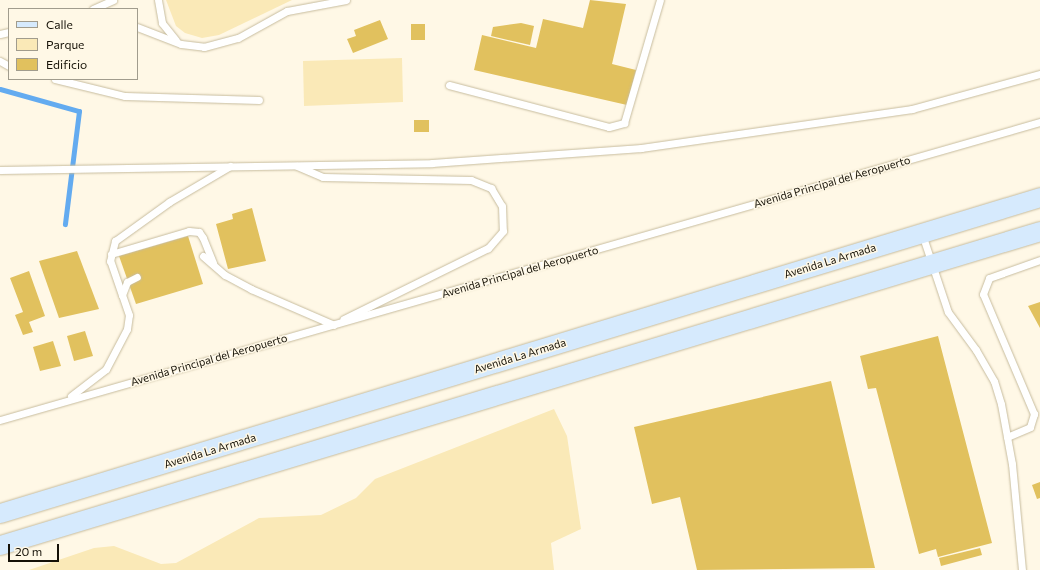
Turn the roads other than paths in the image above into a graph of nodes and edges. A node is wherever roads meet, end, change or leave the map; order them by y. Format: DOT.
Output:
graph roads {
  1 [pos="113,0"];
  2 [pos="158,0"];
  3 [pos="346,0"];
  4 [pos="660,0"];
  5 [pos="94,8"];
  6 [pos="138,27"];
  7 [pos="181,44"];
  8 [pos="1040,74"];
  9 [pos="59,80"];
  10 [pos="449,85"];
  11 [pos="259,100"];
  12 [pos="1040,122"];
  13 [pos="293,165"];
  14 [pos="230,166"];
  15 [pos="0,170"];
  16 [pos="1040,197"];
  17 [pos="1040,231"];
  18 [pos="922,233"];
  19 [pos="111,254"];
  20 [pos="203,256"];
  21 [pos="1040,260"];
  22 [pos="933,266"];
  23 [pos="214,267"];
  24 [pos="137,277"];
  25 [pos="122,295"];
  26 [pos="334,325"];
  27 [pos="64,401"];
  28 [pos="0,420"];
  29 [pos="1007,437"];
  30 [pos="0,513"];
  31 [pos="0,545"];
  32 [pos="1022,570"];
  1 -- 5 [label="lane"];
  2 -- 7 [label="lane"];
  3 -- 7 [label="lane"];
  4 -- 10 [label="lane"];
  6 -- 7 [label="lane"];
  8 -- 13 [label="lane"];
  9 -- 11 [label="lane"];
  12 -- 26 [label="lane, Avenida Principal del Aeropuerto"];
  13 -- 14 [label="lane"];
  13 -- 26 [label="lane"];
  14 -- 15 [label="lane"];
  14 -- 19 [label="lane"];
  16 -- 18 [label="main road, Avenida La Armada"];
  17 -- 22 [label="main road"];
  18 -- 22 [label="lane"];
  18 -- 30 [label="main road, Avenida La Armada"];
  19 -- 23 [label="lane"];
  19 -- 25 [label="lane"];
  20 -- 23 [label="lane"];
  21 -- 29 [label="lane"];
  22 -- 29 [label="lane"];
  22 -- 31 [label="main road"];
  23 -- 26 [label="lane"];
  24 -- 25 [label="lane"];
  25 -- 27 [label="lane"];
  26 -- 27 [label="lane, Avenida Principal del Aeropuerto"];
  27 -- 28 [label="lane, Avenida Principal del Aeropuerto"];
  29 -- 32 [label="lane"];
}
